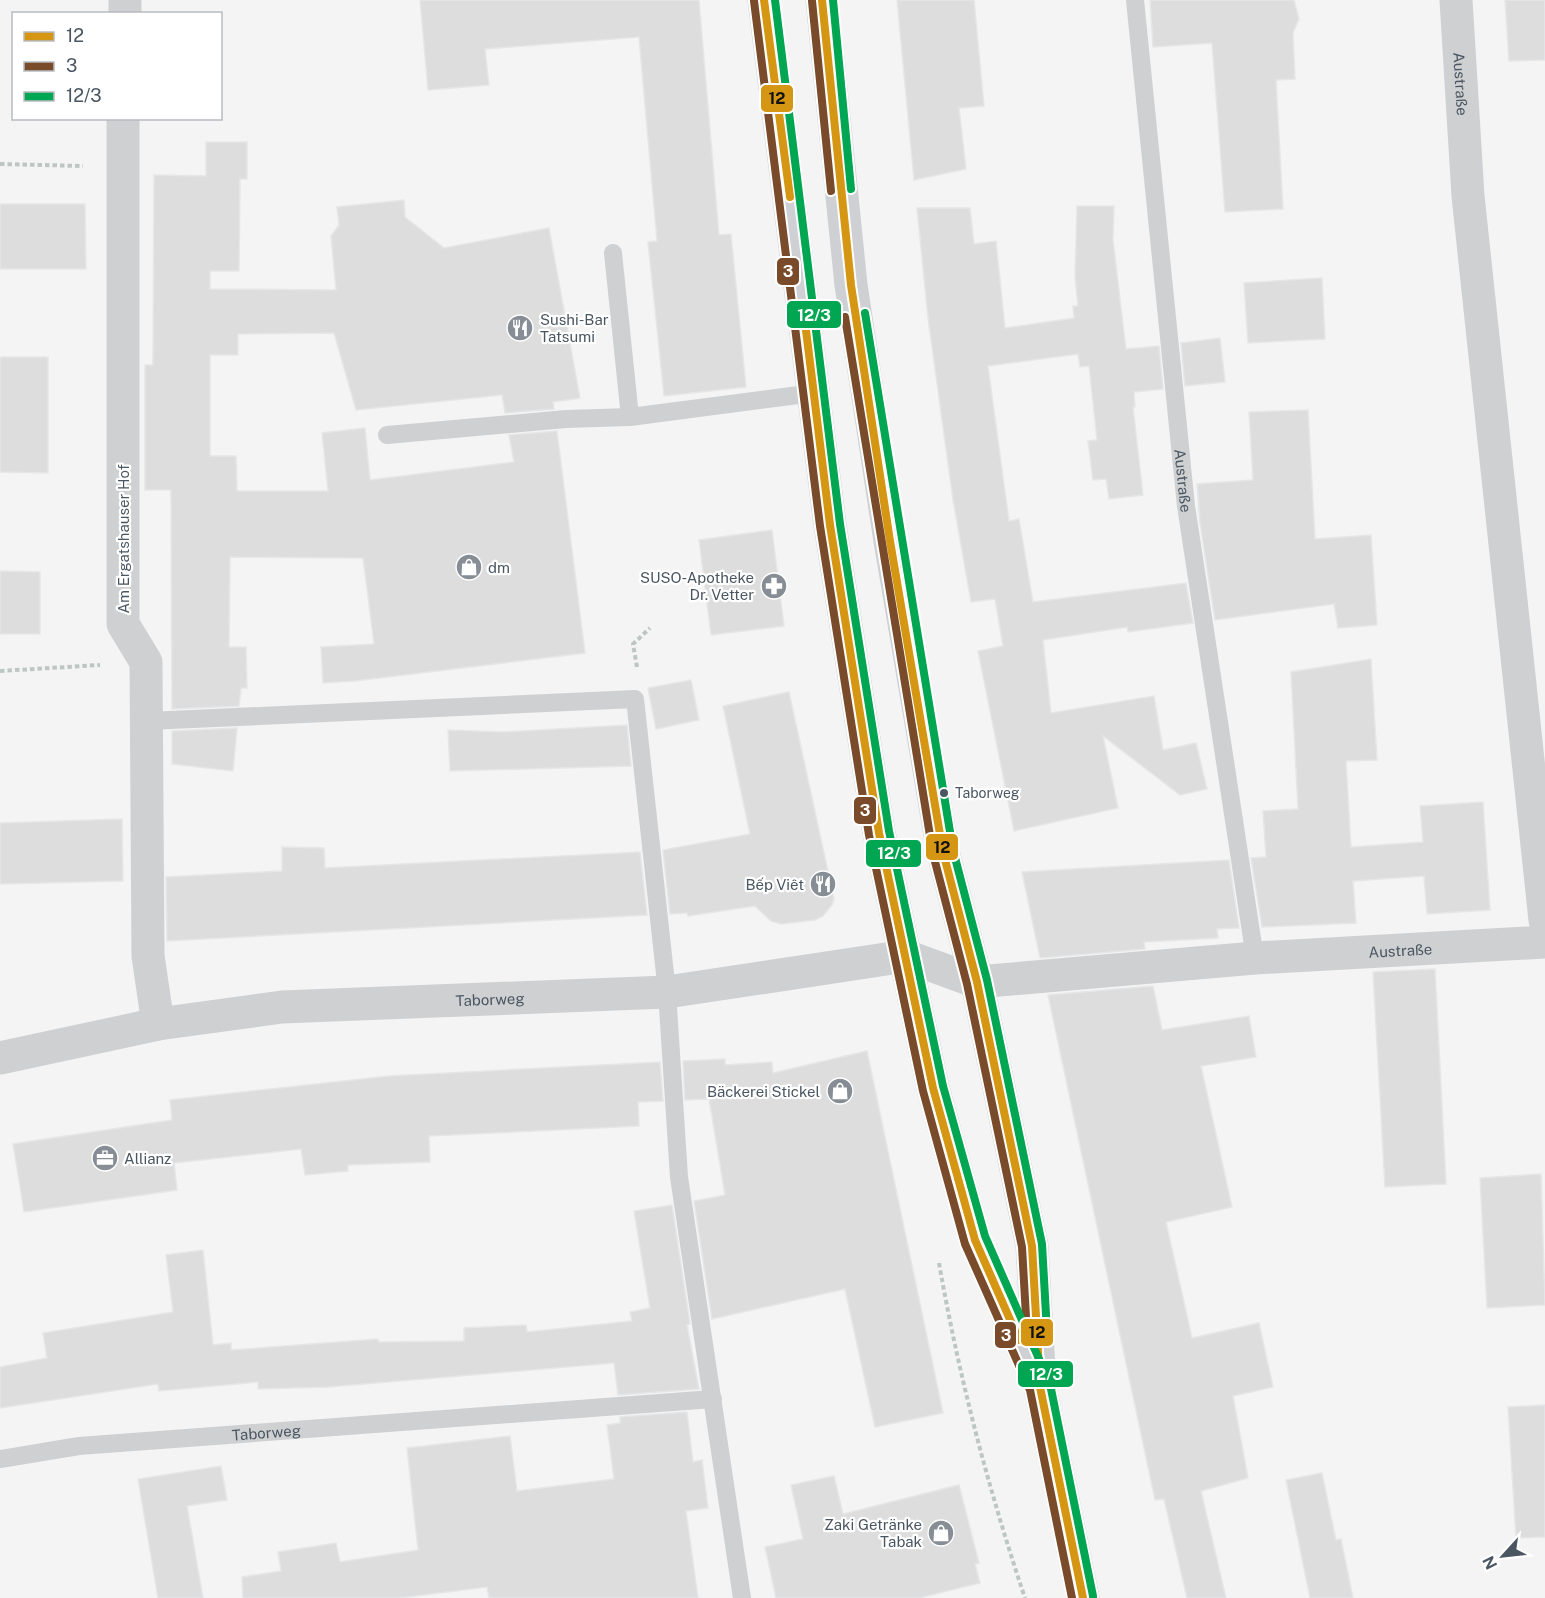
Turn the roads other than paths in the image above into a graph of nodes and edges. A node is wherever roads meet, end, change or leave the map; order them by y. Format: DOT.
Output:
graph roads {
  1 [pos="765,0"];
  2 [pos="822,0"];
  3 [pos="1135,0"];
  4 [pos="1456,0"];
  5 [pos="123,120"];
  6 [pos="613,253"];
  7 [pos="814,393"];
  8 [pos="630,417"];
  9 [pos="387,435"];
  10 [pos="148,721"];
  11 [pos="1545,920"];
  12 [pos="1545,942"];
  13 [pos="906,956"];
  14 [pos="1256,958"];
  15 [pos="976,982"];
  16 [pos="668,992"];
  17 [pos="158,1024"];
  18 [pos="0,1058"];
  19 [pos="1040,1387"];
  20 [pos="713,1399"];
  21 [pos="0,1459"];
  22 [pos="742,1598"];
  23 [pos="1083,1598"];
  1 -- 7 [label="main road"];
  2 -- 15 [label="main road"];
  3 -- 14 [label="lane, Austraße"];
  4 -- 11 [label="street, Austraße"];
  5 -- 10 [label="street, Am Ergatshauser Hof"];
  6 -- 8 [label="lane"];
  7 -- 8 [label="lane"];
  7 -- 13 [label="main road"];
  8 -- 9 [label="lane"];
  10 -- 16 [label="lane"];
  10 -- 17 [label="street, Am Ergatshauser Hof"];
  12 -- 14 [label="street, Austraße"];
  13 -- 15 [label="street, Taborweg"];
  13 -- 16 [label="street, Taborweg"];
  13 -- 19 [label="main road"];
  14 -- 15 [label="street, Austraße"];
  15 -- 19 [label="main road"];
  16 -- 17 [label="street, Taborweg"];
  16 -- 20 [label="lane"];
  17 -- 18 [label="street, Taborweg"];
  19 -- 23 [label="main road"];
  20 -- 21 [label="lane, Taborweg"];
  20 -- 22 [label="lane"];
}
